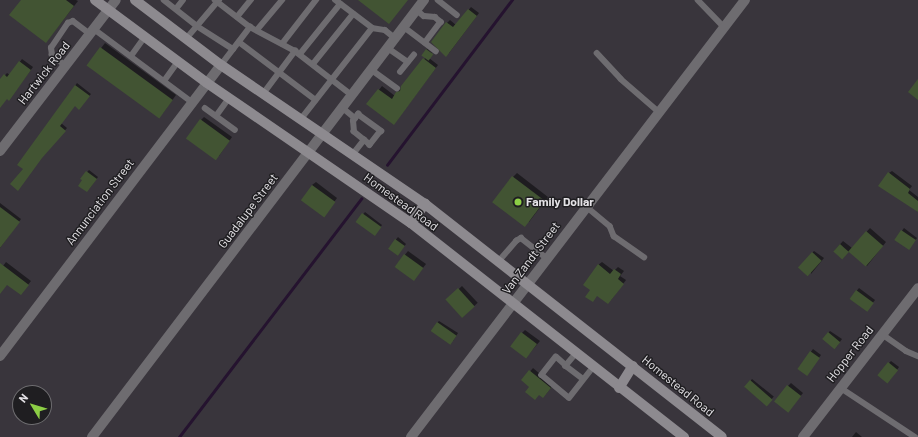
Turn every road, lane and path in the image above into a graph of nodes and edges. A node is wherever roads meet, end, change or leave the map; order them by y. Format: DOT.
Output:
graph roads {
  1 [pos="95,0"];
  2 [pos="116,0"];
  3 [pos="135,0"];
  4 [pos="164,0"];
  5 [pos="183,0"];
  6 [pos="251,0"];
  7 [pos="282,0"];
  8 [pos="316,0"];
  9 [pos="424,0"];
  10 [pos="438,0"];
  11 [pos="698,0"];
  12 [pos="745,0"];
  13 [pos="217,1"];
  14 [pos="337,2"];
  15 [pos="176,9"];
  16 [pos="108,10"];
  17 [pos="417,10"];
  18 [pos="353,14"];
  19 [pos="457,15"];
  20 [pos="237,17"];
  21 [pos="198,26"];
  22 [pos="250,27"];
  23 [pos="404,27"];
  24 [pos="372,28"];
  25 [pos="725,28"];
  26 [pos="257,30"];
  27 [pos="92,32"];
  28 [pos="145,37"];
  29 [pos="395,38"];
  30 [pos="186,40"];
  31 [pos="239,42"];
  32 [pos="425,43"];
  33 [pos="282,44"];
  34 [pos="388,48"];
  35 [pos="233,49"];
  36 [pos="436,51"];
  37 [pos="298,53"];
  38 [pos="597,53"];
  39 [pos="414,55"];
  40 [pos="131,56"];
  41 [pos="178,62"];
  42 [pos="408,62"];
  43 [pos="313,64"];
  44 [pos="221,65"];
  45 [pos="65,66"];
  46 [pos="372,70"];
  47 [pos="279,72"];
  48 [pos="400,72"];
  49 [pos="332,79"];
  50 [pos="164,81"];
  51 [pos="207,83"];
  52 [pos="397,88"];
  53 [pos="263,94"];
  54 [pos="352,95"];
  55 [pos="229,98"];
  56 [pos="316,100"];
  57 [pos="192,102"];
  58 [pos="205,108"];
  59 [pos="343,108"];
  60 [pos="659,112"];
  61 [pos="216,116"];
  62 [pos="356,118"];
  63 [pos="301,119"];
  64 [pos="235,130"];
  65 [pos="323,134"];
  66 [pos="364,140"];
  67 [pos="0,151"];
  68 [pos="309,152"];
  69 [pos="353,154"];
  70 [pos="425,204"];
  71 [pos="587,207"];
  72 [pos="410,223"];
  73 [pos="644,257"];
  74 [pos="547,258"];
  75 [pos="498,262"];
  76 [pos="527,284"];
  77 [pos="918,288"];
  78 [pos="512,304"];
  79 [pos="882,334"];
  80 [pos="576,354"];
  81 [pos="0,356"];
  82 [pos="918,356"];
  83 [pos="566,366"];
  84 [pos="633,366"];
  85 [pos="592,367"];
  86 [pos="583,379"];
  87 [pos="619,388"];
  88 [pos="841,388"];
  89 [pos="92,437"];
  90 [pos="411,437"];
  91 [pos="684,437"];
  92 [pos="722,437"];
  93 [pos="803,437"];
  94 [pos="915,437"];
  1 -- 16 [label="main road, Homestead Road"];
  2 -- 16 [label="street, Hartwick Road"];
  3 -- 30 [label="main road, Homestead Road"];
  4 -- 15 [label="lane"];
  5 -- 15 [label="lane"];
  6 -- 20 [label="lane"];
  7 -- 26 [label="lane"];
  8 -- 33 [label="lane"];
  9 -- 17 [label="street, Guadalupe Street"];
  10 -- 19 [label="lane"];
  11 -- 25 [label="lane"];
  12 -- 25 [label="street, Van Zandt Street"];
  13 -- 20 [label="lane"];
  13 -- 21 [label="lane"];
  14 -- 18 [label="lane"];
  14 -- 37 [label="lane"];
  15 -- 21 [label="lane"];
  16 -- 27 [label="street, Hartwick Road"];
  16 -- 28 [label="main road, Homestead Road"];
  17 -- 23 [label="street, Guadalupe Street"];
  17 -- 32 [label="lane"];
  18 -- 24 [label="lane"];
  18 -- 43 [label="lane"];
  20 -- 22 [label="lane"];
  21 -- 30 [label="lane"];
  21 -- 35 [label="lane"];
  22 -- 26 [label="lane"];
  22 -- 31 [label="lane"];
  23 -- 29 [label="street, Guadalupe Street"];
  23 -- 32 [label="lane"];
  24 -- 29 [label="lane"];
  24 -- 49 [label="lane"];
  25 -- 60 [label="street, Van Zandt Street"];
  26 -- 33 [label="lane"];
  27 -- 40 [label="lane"];
  27 -- 45 [label="street, Hartwick Road"];
  27 -- 45 [label="lane"];
  28 -- 40 [label="lane"];
  28 -- 41 [label="main road, Homestead Road"];
  29 -- 34 [label="street, Guadalupe Street"];
  30 -- 44 [label="main road, Homestead Road"];
  31 -- 35 [label="lane"];
  31 -- 47 [label="lane"];
  32 -- 36 [label="lane"];
  33 -- 37 [label="lane"];
  34 -- 42 [label="lane"];
  34 -- 46 [label="street, Guadalupe Street"];
  35 -- 44 [label="lane"];
  37 -- 43 [label="lane"];
  37 -- 47 [label="lane"];
  38 -- 60 [label="lane"];
  39 -- 42 [label="lane"];
  40 -- 50 [label="lane"];
  41 -- 50 [label="lane"];
  41 -- 51 [label="main road, Homestead Road"];
  42 -- 48 [label="lane"];
  43 -- 49 [label="lane"];
  44 -- 51 [label="street, Annunciation Street"];
  44 -- 53 [label="main road, Homestead Road"];
  45 -- 67 [label="street, Hartwick Road"];
  46 -- 52 [label="lane"];
  46 -- 54 [label="street, Guadalupe Street"];
  47 -- 53 [label="lane"];
  47 -- 56 [label="lane"];
  49 -- 54 [label="lane"];
  49 -- 56 [label="lane"];
  50 -- 57 [label="lane"];
  51 -- 55 [label="main road, Homestead Road"];
  51 -- 57 [label="street, Annunciation Street"];
  53 -- 63 [label="main road, Homestead Road"];
  54 -- 59 [label="street, Guadalupe Street"];
  55 -- 61 [label="lane"];
  55 -- 68 [label="main road, Homestead Road"];
  56 -- 63 [label="lane"];
  57 -- 81 [label="street, Annunciation Street"];
  58 -- 61 [label="lane"];
  59 -- 62 [label="lane"];
  59 -- 65 [label="street, Guadalupe Street"];
  60 -- 71 [label="street, Van Zandt Street"];
  61 -- 64 [label="lane"];
  62 -- 66 [label="lane"];
  62 -- 66 [label="lane"];
  63 -- 65 [label="main road, Homestead Road"];
  65 -- 68 [label="street, Guadalupe Street"];
  65 -- 69 [label="main road, Homestead Road"];
  66 -- 69 [label="lane"];
  68 -- 72 [label="main road, Homestead Road"];
  68 -- 89 [label="street, Guadalupe Street"];
  69 -- 70 [label="main road, Homestead Road"];
  70 -- 72 [label="main road"];
  70 -- 75 [label="main road, Homestead Road"];
  71 -- 73 [label="lane"];
  71 -- 74 [label="street, Van Zandt Street"];
  72 -- 78 [label="main road, Homestead Road"];
  74 -- 75 [label="lane"];
  74 -- 76 [label="street, Van Zandt Street"];
  75 -- 76 [label="main road, Homestead Road"];
  76 -- 78 [label="street, Van Zandt Street"];
  76 -- 84 [label="main road, Homestead Road"];
  77 -- 79 [label="street, Hopper Road"];
  78 -- 80 [label="main road, Homestead Road"];
  78 -- 90 [label="street, Van Zandt Street"];
  79 -- 82 [label="lane"];
  79 -- 88 [label="street, Hopper Road"];
  80 -- 83 [label="lane"];
  80 -- 85 [label="main road, Homestead Road"];
  83 -- 86 [label="lane"];
  83 -- 86 [label="lane"];
  84 -- 87 [label="main road"];
  84 -- 92 [label="main road, Homestead Road"];
  85 -- 86 [label="lane"];
  85 -- 87 [label="main road, Homestead Road"];
  87 -- 91 [label="main road, Homestead Road"];
  88 -- 93 [label="street, Hopper Road"];
  88 -- 94 [label="lane"];
}
